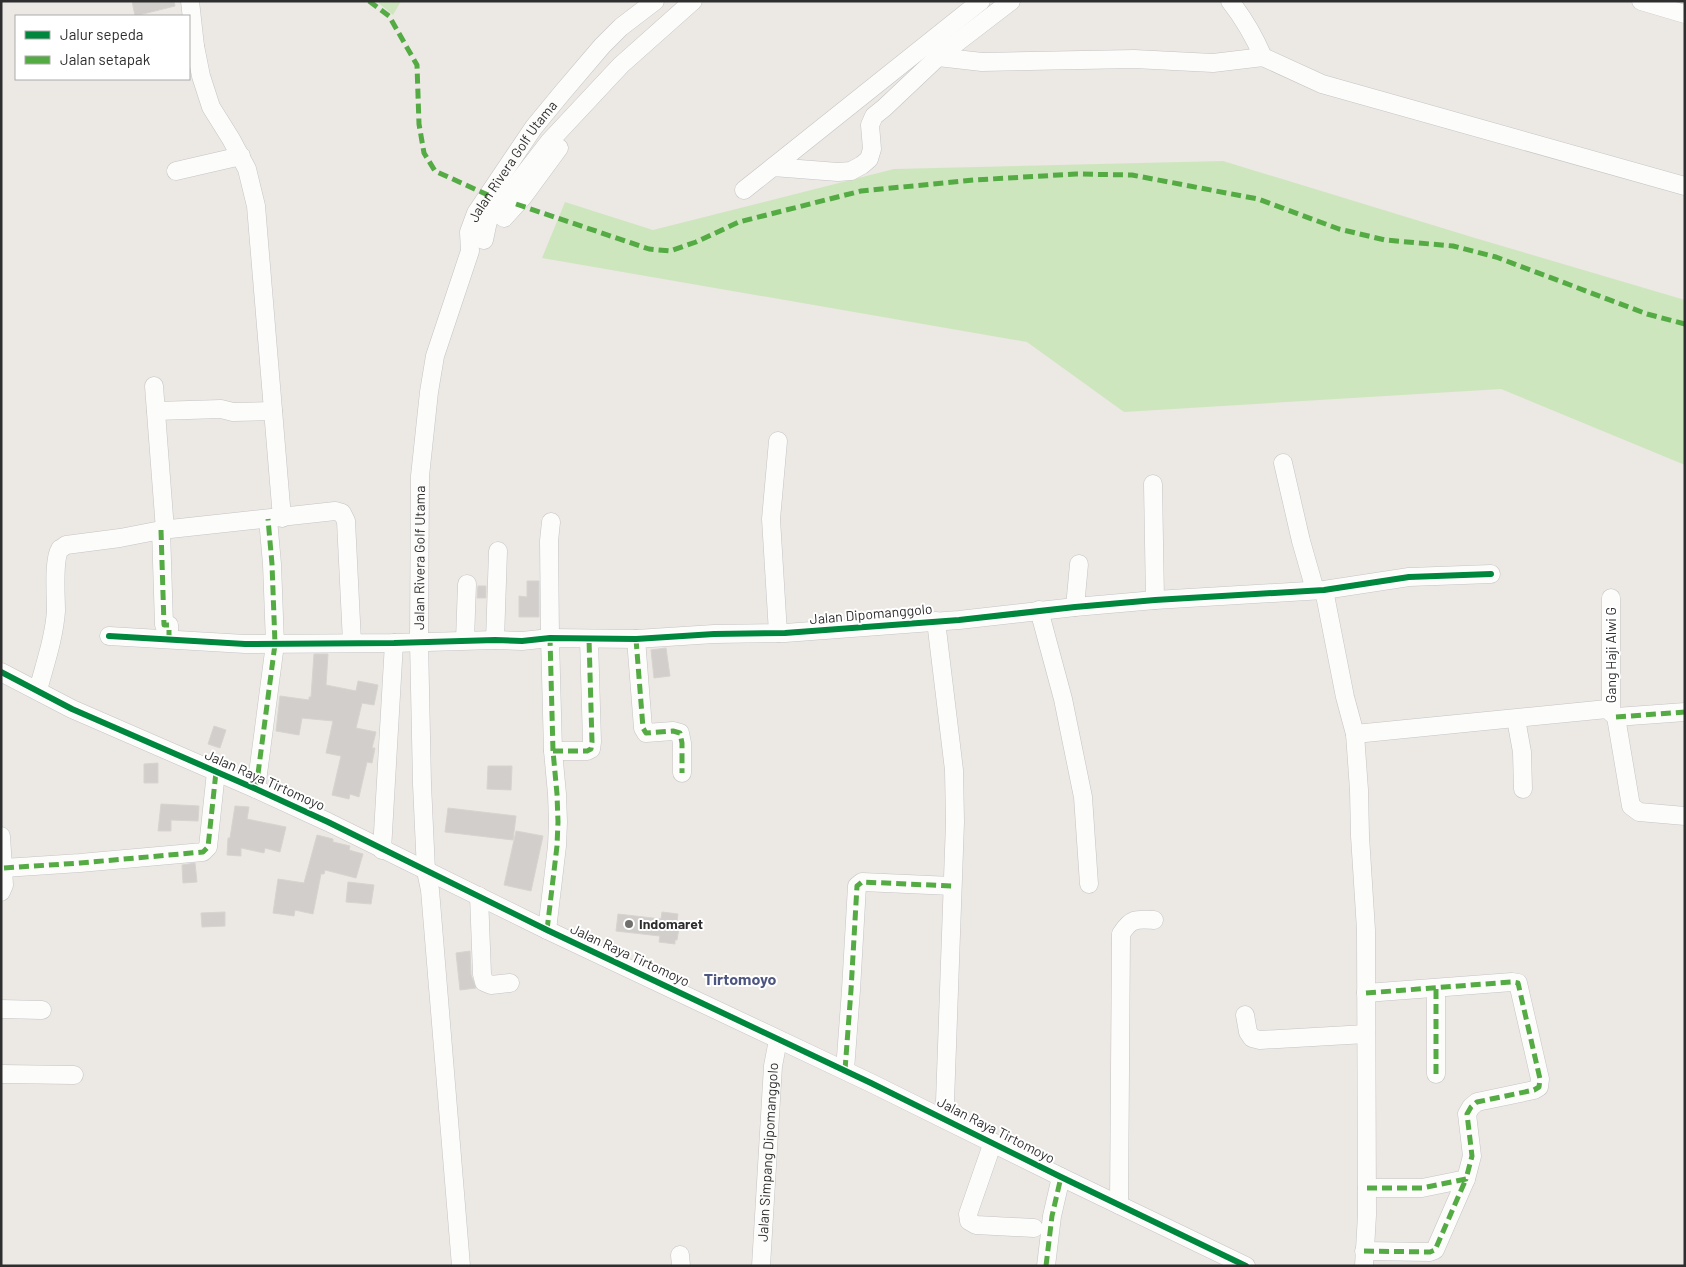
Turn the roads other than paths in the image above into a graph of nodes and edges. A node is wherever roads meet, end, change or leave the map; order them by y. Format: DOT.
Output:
graph roads {
  1 [pos="190,1"];
  2 [pos="655,1"];
  3 [pos="693,1"];
  4 [pos="982,1"];
  5 [pos="1011,1"];
  6 [pos="1230,1"];
  7 [pos="1641,1"];
  8 [pos="1685,14"];
  9 [pos="192,46"];
  10 [pos="602,46"];
  11 [pos="933,51"];
  12 [pos="1263,57"];
  13 [pos="621,65"];
  14 [pos="240,156"];
  15 [pos="773,167"];
  16 [pos="176,171"];
  17 [pos="1685,186"];
  18 [pos="744,190"];
  19 [pos="477,236"];
  20 [pos="154,386"];
  21 [pos="156,411"];
  22 [pos="272,411"];
  23 [pos="778,441"];
  24 [pos="1283,463"];
  25 [pos="1153,484"];
  26 [pos="275,518"];
  27 [pos="551,522"];
  28 [pos="163,530"];
  29 [pos="498,551"];
  30 [pos="1079,564"];
  31 [pos="1491,574"];
  32 [pos="467,584"];
  33 [pos="1320,590"];
  34 [pos="1611,598"];
  35 [pos="1155,600"];
  36 [pos="1075,607"];
  37 [pos="1038,610"];
  38 [pos="936,621"];
  39 [pos="778,633"];
  40 [pos="109,636"];
  41 [pos="550,638"];
  42 [pos="169,639"];
  43 [pos="590,639"];
  44 [pos="636,639"];
  45 [pos="465,640"];
  46 [pos="495,640"];
  47 [pos="352,642"];
  48 [pos="419,642"];
  49 [pos="394,643"];
  50 [pos="275,644"];
  51 [pos="1,672"];
  52 [pos="38,690"];
  53 [pos="1685,712"];
  54 [pos="1614,714"];
  55 [pos="1516,719"];
  56 [pos="1355,734"];
  57 [pos="553,751"];
  58 [pos="216,772"];
  59 [pos="682,773"];
  60 [pos="256,789"];
  61 [pos="1523,789"];
  62 [pos="1685,816"];
  63 [pos="1,836"];
  64 [pos="1,840"];
  65 [pos="382,850"];
  66 [pos="4,868"];
  67 [pos="426,870"];
  68 [pos="1089,884"];
  69 [pos="952,886"];
  70 [pos="1,892"];
  71 [pos="479,896"];
  72 [pos="1154,920"];
  73 [pos="547,930"];
  74 [pos="510,983"];
  75 [pos="1436,988"];
  76 [pos="1366,993"];
  77 [pos="1,1008"];
  78 [pos="42,1010"];
  79 [pos="1245,1015"];
  80 [pos="1366,1034"];
  81 [pos="778,1040"];
  82 [pos="844,1070"];
  83 [pos="1,1074"];
  84 [pos="1436,1074"];
  85 [pos="74,1075"];
  86 [pos="943,1118"];
  87 [pos="993,1142"];
  88 [pos="1060,1177"];
  89 [pos="1466,1180"];
  90 [pos="1367,1188"];
  91 [pos="1119,1205"];
  92 [pos="1034,1228"];
  93 [pos="1364,1258"];
  94 [pos="461,1266"];
  95 [pos="761,1266"];
  96 [pos="1046,1266"];
  97 [pos="1246,1266"];
  1 -- 9 [label="street"];
  2 -- 10 [label="street, Jalan Rivera Golf Utama"];
  3 -- 13 [label="street, Jalan Rivera Golf Utama"];
  4 -- 11 [label="street"];
  5 -- 11 [label="street"];
  6 -- 12 [label="street"];
  7 -- 8 [label="street"];
  9 -- 14 [label="street"];
  10 -- 13 [label="street"];
  10 -- 19 [label="street, Jalan Rivera Golf Utama"];
  11 -- 12 [label="street"];
  11 -- 15 [label="street"];
  11 -- 15 [label="street"];
  12 -- 17 [label="street"];
  13 -- 19 [label="street, Jalan Rivera Golf Utama"];
  14 -- 16 [label="street"];
  14 -- 22 [label="street"];
  15 -- 18 [label="street"];
  19 -- 48 [label="street, Jalan Rivera Golf Utama"];
  20 -- 21 [label="street"];
  21 -- 22 [label="street"];
  21 -- 28 [label="street"];
  22 -- 26 [label="street"];
  23 -- 39 [label="street"];
  24 -- 33 [label="street"];
  25 -- 35 [label="street"];
  26 -- 28 [label="street"];
  26 -- 47 [label="street"];
  26 -- 50 [label="street"];
  27 -- 41 [label="street"];
  28 -- 42 [label="street"];
  28 -- 52 [label="street"];
  29 -- 46 [label="street"];
  30 -- 36 [label="street"];
  31 -- 33 [label="street, Jalan Dipomanggolo"];
  32 -- 45 [label="street"];
  33 -- 35 [label="street, Jalan Dipomanggolo"];
  33 -- 56 [label="street"];
  34 -- 54 [label="street, Gang Haji Alwi G"];
  35 -- 36 [label="street, Jalan Dipomanggolo"];
  36 -- 37 [label="street, Jalan Dipomanggolo"];
  37 -- 38 [label="street, Jalan Dipomanggolo"];
  37 -- 68 [label="street"];
  38 -- 39 [label="street, Jalan Dipomanggolo"];
  38 -- 69 [label="street"];
  39 -- 44 [label="street, Jalan Dipomanggolo"];
  40 -- 42 [label="street, Jalan Dipomanggolo"];
  41 -- 43 [label="street, Jalan Dipomanggolo"];
  41 -- 46 [label="street, Jalan Dipomanggolo"];
  41 -- 57 [label="street"];
  42 -- 50 [label="street, Jalan Dipomanggolo"];
  43 -- 44 [label="street, Jalan Dipomanggolo"];
  43 -- 57 [label="street"];
  44 -- 59 [label="street"];
  45 -- 46 [label="street, Jalan Dipomanggolo"];
  45 -- 48 [label="street, Jalan Dipomanggolo"];
  47 -- 49 [label="street, Jalan Dipomanggolo"];
  47 -- 50 [label="street, Jalan Dipomanggolo"];
  48 -- 49 [label="street, Jalan Dipomanggolo"];
  48 -- 67 [label="street, Jalan Rivera Golf Utama"];
  49 -- 65 [label="street"];
  50 -- 60 [label="street"];
  51 -- 52 [label="street, Jalan Raya Tirtomoyo"];
  52 -- 58 [label="street, Jalan Raya Tirtomoyo"];
  53 -- 54 [label="street"];
  54 -- 55 [label="street"];
  54 -- 62 [label="street, Gang Haji Alwi G"];
  55 -- 56 [label="street"];
  55 -- 61 [label="street"];
  56 -- 76 [label="street"];
  57 -- 73 [label="street"];
  58 -- 60 [label="street, Jalan Raya Tirtomoyo"];
  58 -- 66 [label="street"];
  60 -- 65 [label="street, Jalan Raya Tirtomoyo"];
  63 -- 64 [label="street"];
  64 -- 66 [label="street"];
  65 -- 67 [label="street, Jalan Raya Tirtomoyo"];
  66 -- 70 [label="street"];
  67 -- 71 [label="street, Jalan Raya Tirtomoyo"];
  67 -- 94 [label="street, Jalan Rivera Golf Utama"];
  69 -- 82 [label="street"];
  69 -- 86 [label="street"];
  71 -- 73 [label="street, Jalan Raya Tirtomoyo"];
  71 -- 74 [label="street"];
  72 -- 91 [label="street"];
  73 -- 81 [label="street, Jalan Raya Tirtomoyo"];
  75 -- 76 [label="street"];
  75 -- 84 [label="street"];
  75 -- 89 [label="street"];
  76 -- 80 [label="street"];
  77 -- 78 [label="street"];
  79 -- 80 [label="street"];
  80 -- 90 [label="street"];
  81 -- 82 [label="street, Jalan Raya Tirtomoyo"];
  81 -- 95 [label="street, Jalan Simpang Dipomanggolo"];
  82 -- 86 [label="street, Jalan Raya Tirtomoyo"];
  83 -- 85 [label="street"];
  86 -- 87 [label="street, Jalan Raya Tirtomoyo"];
  87 -- 88 [label="street, Jalan Raya Tirtomoyo"];
  87 -- 92 [label="street"];
  88 -- 91 [label="street, Jalan Raya Tirtomoyo"];
  88 -- 96 [label="street"];
  89 -- 90 [label="street"];
  89 -- 93 [label="street"];
  90 -- 93 [label="street"];
  91 -- 97 [label="street, Jalan Raya Tirtomoyo"];
}
